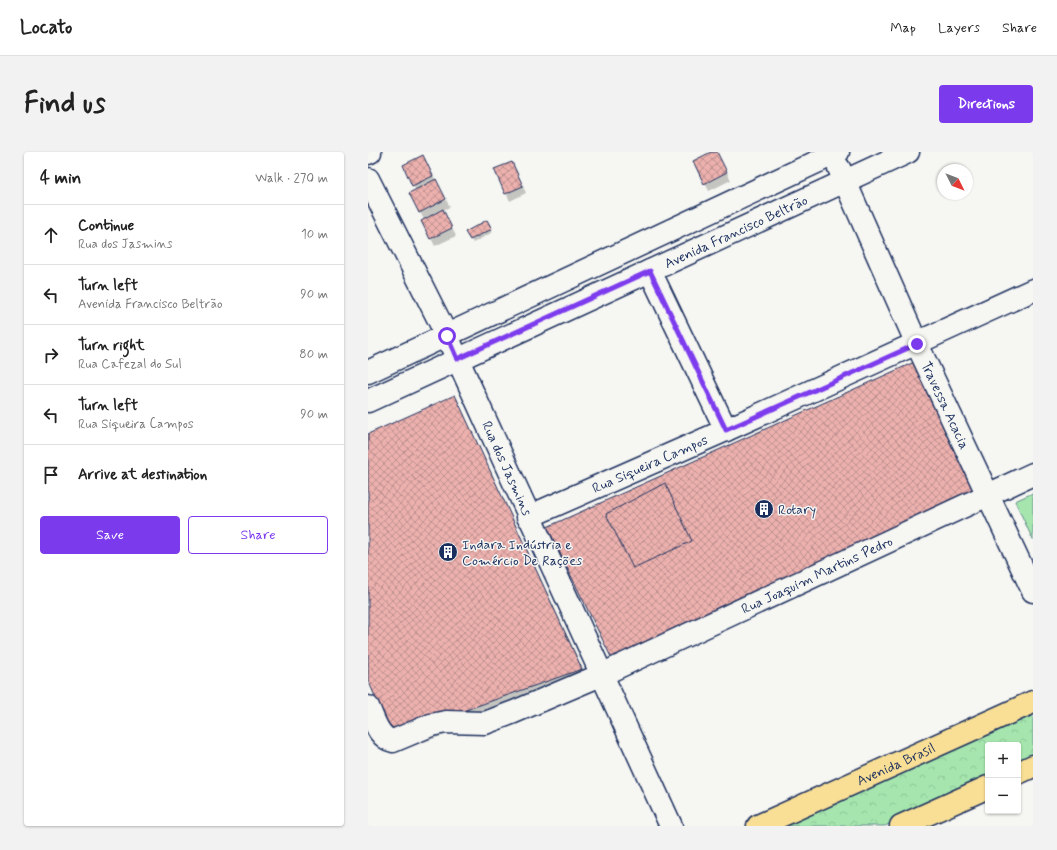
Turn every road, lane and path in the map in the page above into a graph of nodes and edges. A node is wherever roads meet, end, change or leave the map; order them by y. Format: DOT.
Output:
graph roads {
  1 [pos="908,152"];
  2 [pos="834,153"];
  3 [pos="368,179"];
  4 [pos="845,181"];
  5 [pos="650,271"];
  6 [pos="1033,290"];
  7 [pos="447,336"];
  8 [pos="917,344"];
  9 [pos="457,359"];
  10 [pos="368,372"];
  11 [pos="368,401"];
  12 [pos="726,430"];
  13 [pos="1033,474"];
  14 [pos="988,494"];
  15 [pos="528,517"];
  16 [pos="1033,591"];
  17 [pos="601,675"];
  18 [pos="1033,702"];
  19 [pos="368,707"];
  20 [pos="1033,766"];
  21 [pos="1021,772"];
  22 [pos="985,788"];
  23 [pos="670,826"];
  24 [pos="758,826"];
  25 [pos="901,826"];
  1 -- 4 [label="street, Avenida Francisco Beltrão"];
  2 -- 4 [label="street, Travessa Acacia"];
  2 -- 7 [label="street, Avenida Francisco Beltrão"];
  3 -- 7 [label="street, Rua dos Jasmins"];
  4 -- 5 [label="street, Avenida Francisco Beltrão"];
  4 -- 8 [label="street, Travessa Acacia"];
  5 -- 9 [label="street, Avenida Francisco Beltrão"];
  5 -- 12 [label="street"];
  6 -- 8 [label="street, Rua Siqueira Campos"];
  7 -- 9 [label="street, Rua dos Jasmins"];
  7 -- 10 [label="street, Avenida Francisco Beltrão"];
  8 -- 12 [label="street, Rua Siqueira Campos"];
  8 -- 14 [label="street, Travessa Acacia"];
  9 -- 11 [label="street, Avenida Francisco Beltrão"];
  9 -- 15 [label="street, Rua dos Jasmins"];
  12 -- 15 [label="street, Rua Siqueira Campos"];
  13 -- 14 [label="street, Rua Joaquim Martins Pedro"];
  14 -- 16 [label="street, Travessa Acacia"];
  14 -- 17 [label="street, Rua Joaquim Martins Pedro"];
  15 -- 17 [label="street, Rua dos Jasmins"];
  17 -- 19 [label="street, Rua Joaquim Martins Pedro"];
  17 -- 23 [label="street, Rua dos Jasmins"];
  18 -- 24 [label="main road, Avenida Brasil"];
  20 -- 21 [label="main road"];
  22 -- 25 [label="main road"];
}
